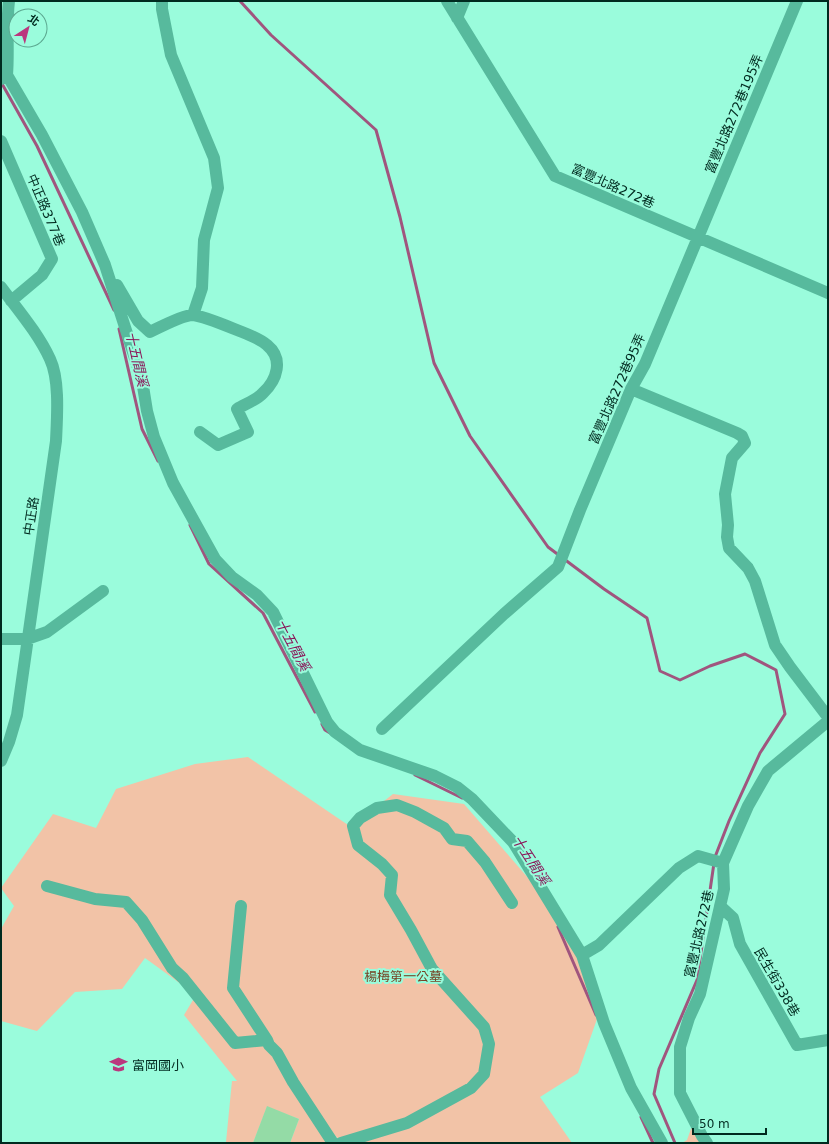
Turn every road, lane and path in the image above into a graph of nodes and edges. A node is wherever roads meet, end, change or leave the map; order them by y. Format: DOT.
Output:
graph roads {
  1 [pos="9,1"];
  2 [pos="162,1"];
  3 [pos="447,1"];
  4 [pos="464,1"];
  5 [pos="797,1"];
  6 [pos="457,18"];
  7 [pos="1,46"];
  8 [pos="9,56"];
  9 [pos="4,77"];
  10 [pos="1,141"];
  11 [pos="7,167"];
  12 [pos="697,238"];
  13 [pos="105,265"];
  14 [pos="1,287"];
  15 [pos="828,293"];
  16 [pos="11,301"];
  17 [pos="193,315"];
  18 [pos="631,389"];
  19 [pos="200,432"];
  20 [pos="103,591"];
  21 [pos="1,638"];
  22 [pos="27,639"];
  23 [pos="828,717"];
  24 [pos="828,721"];
  25 [pos="382,729"];
  26 [pos="1,761"];
  27 [pos="722,863"];
  28 [pos="47,886"];
  29 [pos="512,902"];
  30 [pos="241,906"];
  31 [pos="720,906"];
  32 [pos="582,955"];
  33 [pos="267,1040"];
  34 [pos="828,1040"];
  35 [pos="704,1139"];
  36 [pos="333,1143"];
  37 [pos="341,1143"];
  38 [pos="662,1143"];
  1 -- 8 [label="street"];
  2 -- 17 [label="street"];
  3 -- 6 [label="street, 富豐北路272巷"];
  4 -- 6 [label="street"];
  5 -- 12 [label="street, 富豐北路272巷195弄"];
  6 -- 12 [label="street, 富豐北路272巷"];
  7 -- 8 [label="street"];
  8 -- 9 [label="street"];
  9 -- 13 [label="street"];
  10 -- 11 [label="street, 中正路377巷"];
  11 -- 16 [label="street, 中正路377巷"];
  12 -- 15 [label="street, 富豐北路272巷"];
  12 -- 18 [label="street, 富豐北路272巷95弄"];
  13 -- 17 [label="street"];
  13 -- 32 [label="street"];
  14 -- 16 [label="street, 中正路"];
  16 -- 22 [label="street, 中正路"];
  17 -- 19 [label="street"];
  18 -- 23 [label="street"];
  18 -- 25 [label="street, 富豐北路272巷95弄"];
  20 -- 22 [label="street"];
  21 -- 22 [label="street"];
  22 -- 26 [label="street, 中正路"];
  24 -- 27 [label="street, 富豐北路272巷"];
  27 -- 31 [label="street, 富豐北路272巷"];
  27 -- 32 [label="street"];
  28 -- 33 [label="street"];
  29 -- 37 [label="street"];
  30 -- 33 [label="street"];
  31 -- 34 [label="street, 民生街338巷"];
  31 -- 35 [label="street, 富豐北路272巷"];
  32 -- 38 [label="street"];
  33 -- 36 [label="street"];
}
